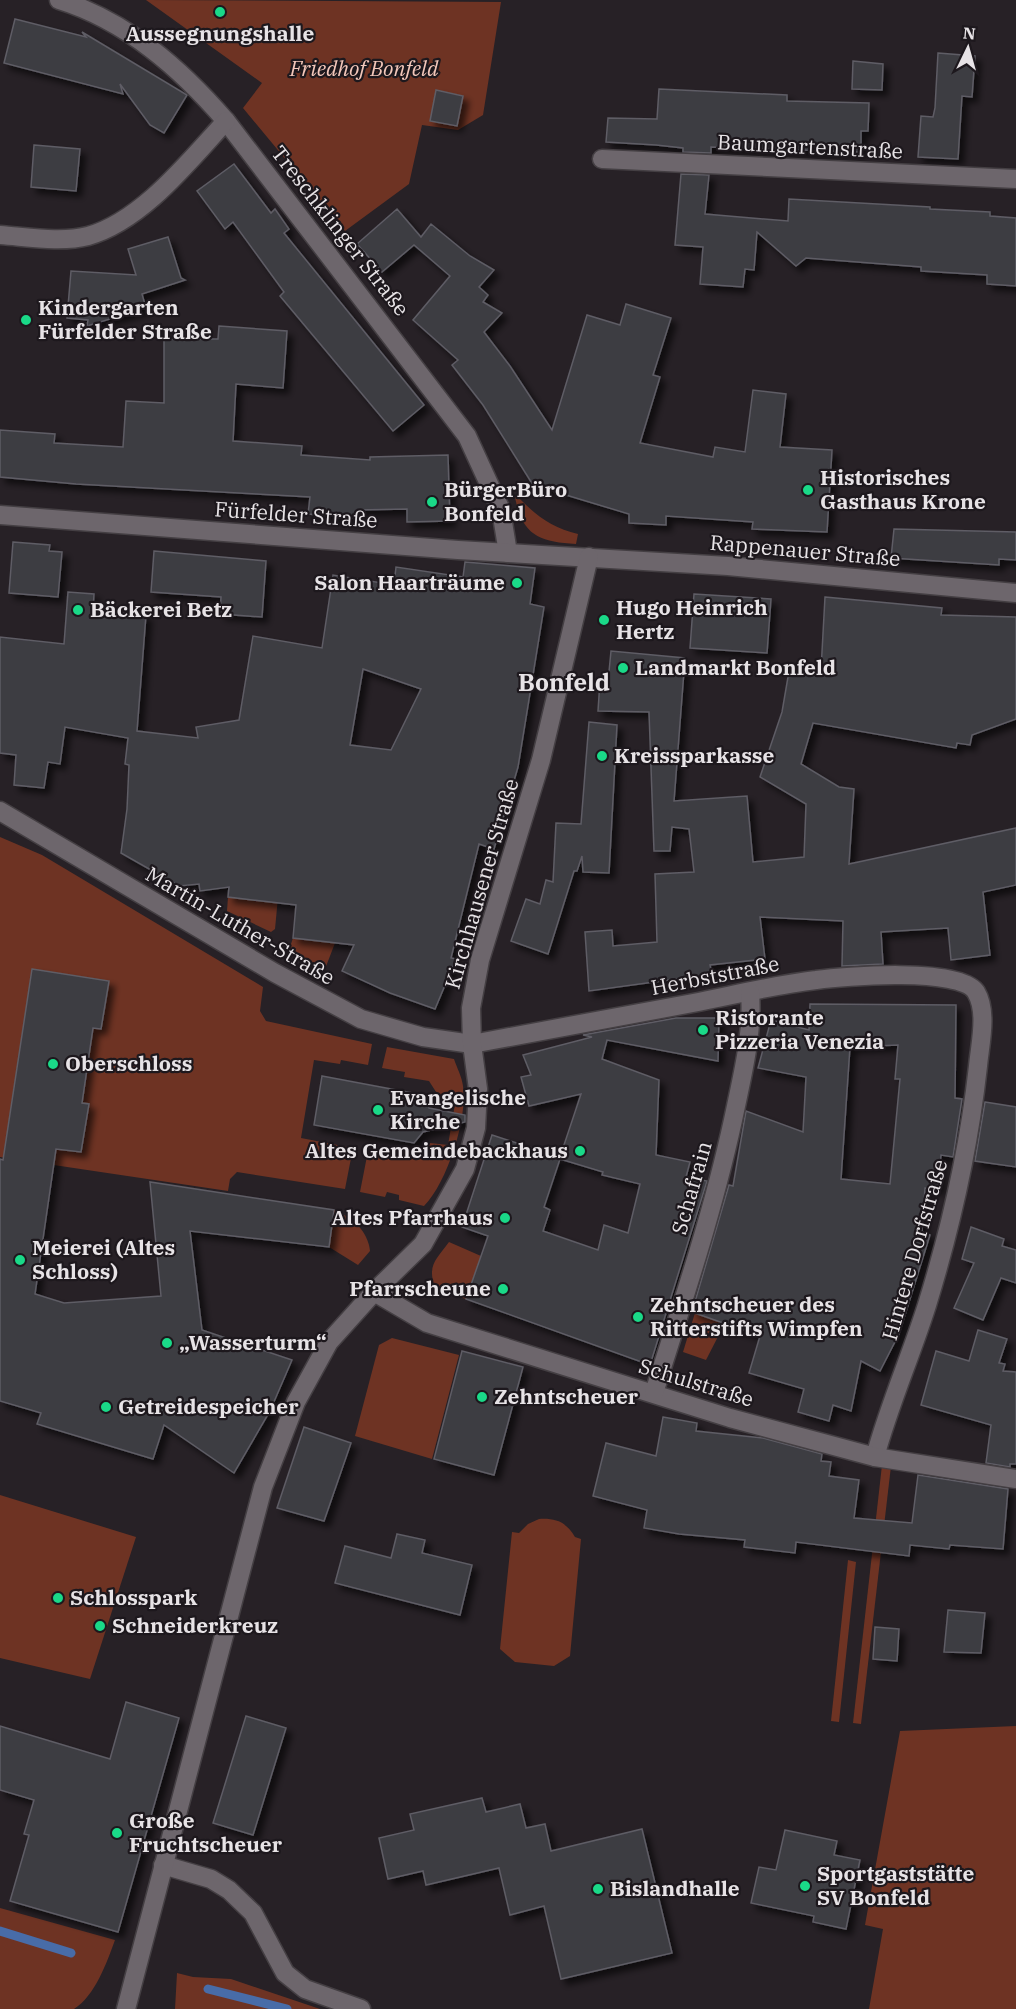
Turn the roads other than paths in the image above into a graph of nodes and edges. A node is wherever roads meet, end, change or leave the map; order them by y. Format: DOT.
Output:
graph roads {
  1 [pos="59,0"];
  2 [pos="226,121"];
  3 [pos="602,159"];
  4 [pos="1016,180"];
  5 [pos="0,235"];
  6 [pos="0,515"];
  7 [pos="508,553"];
  8 [pos="589,557"];
  9 [pos="1016,592"];
  10 [pos="0,811"];
  11 [pos="968,984"];
  12 [pos="750,992"];
  13 [pos="472,1044"];
  14 [pos="374,1292"];
  15 [pos="654,1393"];
  16 [pos="875,1457"];
  17 [pos="1016,1479"];
  18 [pos="163,1864"];
  19 [pos="126,2009"];
  20 [pos="361,2009"];
  1 -- 2 [label="street, Treschklinger Straße"];
  2 -- 5 [label="street"];
  2 -- 7 [label="street, Treschklinger Straße"];
  3 -- 4 [label="street, Baumgartenstraße"];
  6 -- 7 [label="street, Fürfelder Straße"];
  7 -- 8 [label="street, Fürfelder Straße"];
  8 -- 9 [label="street, Rappenauer Straße"];
  8 -- 13 [label="street, Kirchhausener Straße"];
  10 -- 13 [label="street, Martin-Luther-Straße"];
  11 -- 12 [label="street, Herbststraße"];
  11 -- 16 [label="street, Hintere Dorfstraße"];
  12 -- 13 [label="street, Herbststraße"];
  12 -- 15 [label="street, Schafrain"];
  13 -- 14 [label="street, Kirchhausener Straße"];
  14 -- 15 [label="street, Schulstraße"];
  14 -- 18 [label="street, Kirchhausener Straße"];
  15 -- 16 [label="street, Schulstraße"];
  16 -- 17 [label="street, Schulstraße"];
  18 -- 19 [label="street, Kirchhausener Straße"];
  18 -- 20 [label="street"];
}
